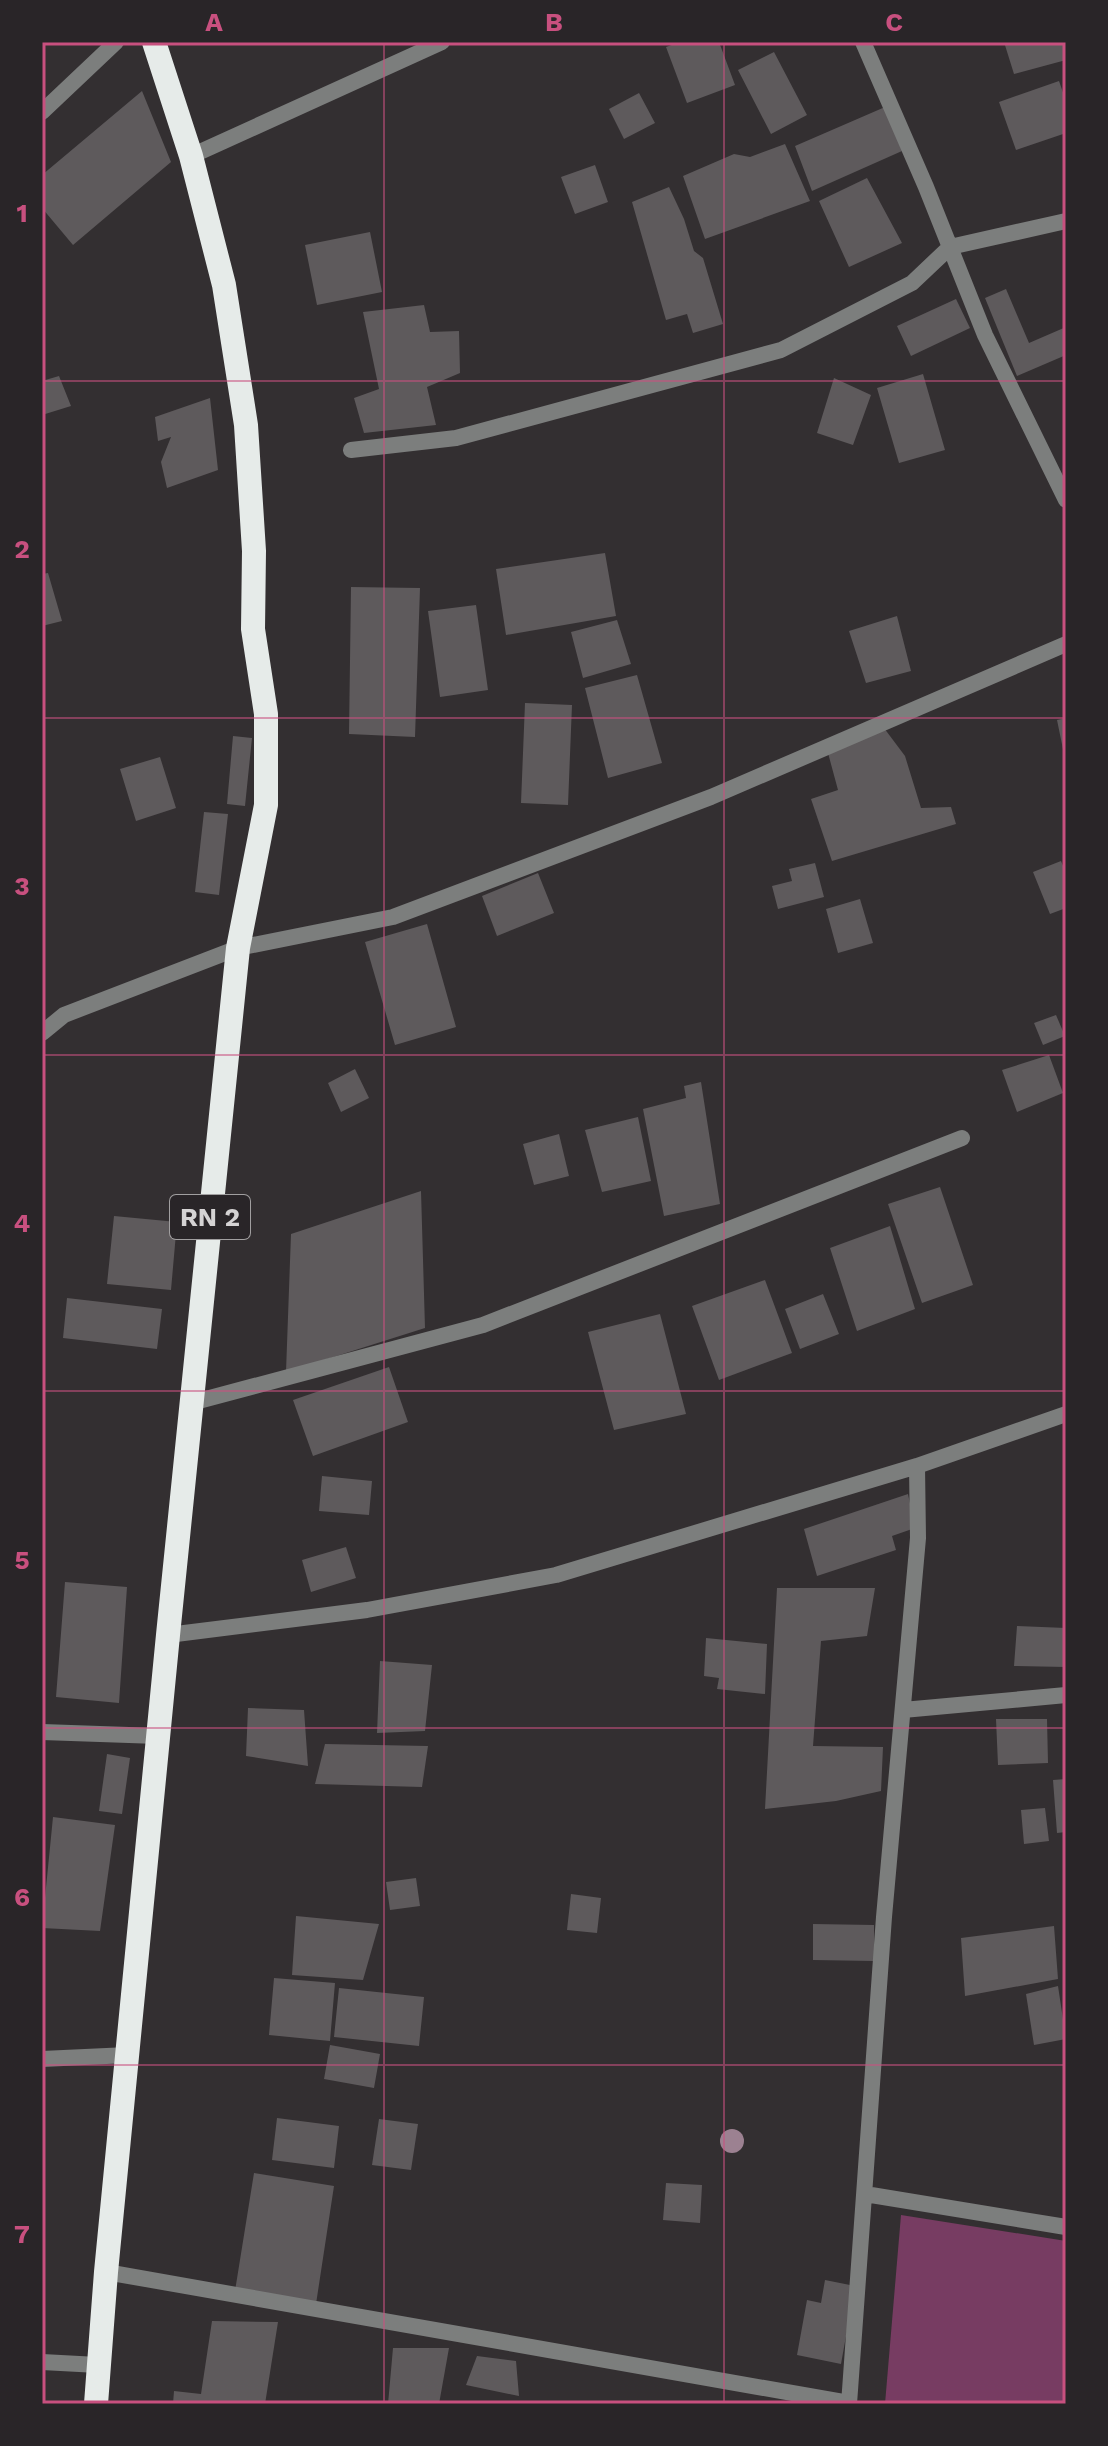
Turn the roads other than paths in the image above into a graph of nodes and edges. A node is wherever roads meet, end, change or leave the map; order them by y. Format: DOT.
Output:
graph roads {
  1 [pos="116,42"];
  2 [pos="154,42"];
  3 [pos="442,42"];
  4 [pos="863,42"];
  5 [pos="42,112"];
  6 [pos="191,156"];
  7 [pos="1066,221"];
  8 [pos="950,247"];
  9 [pos="351,450"];
  10 [pos="1066,500"];
  11 [pos="1066,644"];
  12 [pos="238,948"];
  13 [pos="42,1033"];
  14 [pos="962,1138"];
  15 [pos="191,1403"];
  16 [pos="1066,1414"];
  17 [pos="917,1466"];
  18 [pos="168,1635"];
  19 [pos="1066,1695"];
  20 [pos="903,1710"];
  21 [pos="42,1732"];
  22 [pos="158,1736"];
  23 [pos="128,2055"];
  24 [pos="42,2059"];
  25 [pos="865,2194"];
  26 [pos="1066,2227"];
  27 [pos="106,2272"];
  28 [pos="42,2362"];
  29 [pos="98,2365"];
  30 [pos="849,2403"];
  31 [pos="96,2404"];
  1 -- 5 [label="street"];
  2 -- 6 [label="highway, RN 2"];
  3 -- 6 [label="street"];
  4 -- 8 [label="street"];
  6 -- 12 [label="highway, RN 2"];
  7 -- 8 [label="street"];
  8 -- 9 [label="street"];
  8 -- 10 [label="street"];
  11 -- 12 [label="street"];
  12 -- 13 [label="street"];
  12 -- 15 [label="highway, RN 2"];
  14 -- 15 [label="street"];
  15 -- 18 [label="highway, RN 2"];
  16 -- 17 [label="street"];
  17 -- 18 [label="street"];
  17 -- 20 [label="street"];
  18 -- 22 [label="highway, RN 2"];
  19 -- 20 [label="street"];
  20 -- 25 [label="street"];
  21 -- 22 [label="street"];
  22 -- 23 [label="highway, RN 2"];
  23 -- 24 [label="street"];
  23 -- 27 [label="highway, RN 2"];
  25 -- 26 [label="street"];
  25 -- 30 [label="street"];
  27 -- 29 [label="highway, RN 2"];
  27 -- 30 [label="street"];
  28 -- 29 [label="street"];
  29 -- 31 [label="highway, RN 2"];
}
